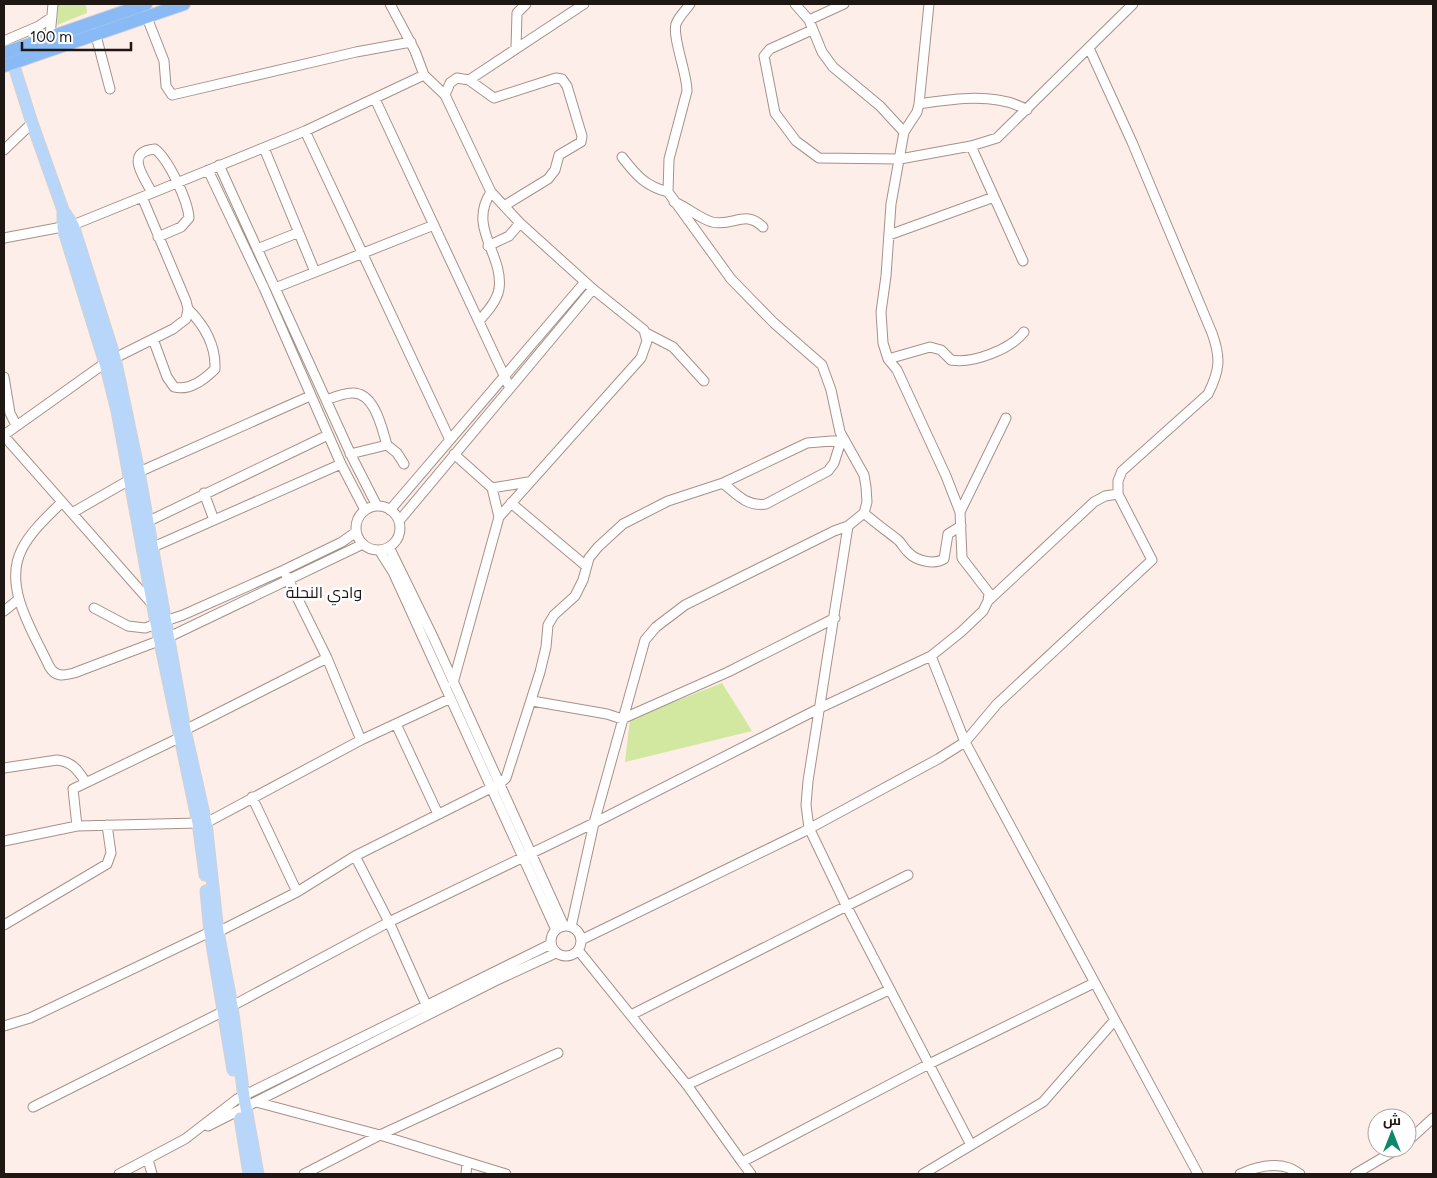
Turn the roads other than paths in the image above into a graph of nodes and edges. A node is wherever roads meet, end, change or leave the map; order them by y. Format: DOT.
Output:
graph roads {
  1 [pos="53,4"];
  2 [pos="184,4"];
  3 [pos="390,4"];
  4 [pos="526,4"];
  5 [pos="584,4"];
  6 [pos="690,4"];
  7 [pos="795,4"];
  8 [pos="844,4"];
  9 [pos="929,4"];
  10 [pos="1133,4"];
  11 [pos="146,10"];
  12 [pos="52,17"];
  13 [pos="809,20"];
  14 [pos="812,30"];
  15 [pos="95,32"];
  16 [pos="50,36"];
  17 [pos="21,40"];
  18 [pos="4,41"];
  19 [pos="411,42"];
  20 [pos="516,48"];
  21 [pos="1089,48"];
  22 [pos="4,53"];
  23 [pos="8,64"];
  24 [pos="424,75"];
  25 [pos="468,80"];
  26 [pos="110,89"];
  27 [pos="445,95"];
  28 [pos="375,98"];
  29 [pos="920,104"];
  30 [pos="1027,110"];
  31 [pos="32,124"];
  32 [pos="305,132"];
  33 [pos="904,132"];
  34 [pos="971,146"];
  35 [pos="264,148"];
  36 [pos="4,150"];
  37 [pos="622,157"];
  38 [pos="900,159"];
  39 [pos="219,165"];
  40 [pos="208,170"];
  41 [pos="176,183"];
  42 [pos="490,192"];
  43 [pos="668,192"];
  44 [pos="152,193"];
  45 [pos="142,197"];
  46 [pos="994,197"];
  47 [pos="674,202"];
  48 [pos="504,206"];
  49 [pos="520,223"];
  50 [pos="434,225"];
  51 [pos="68,226"];
  52 [pos="763,227"];
  53 [pos="297,233"];
  54 [pos="889,235"];
  55 [pos="158,237"];
  56 [pos="4,238"];
  57 [pos="488,246"];
  58 [pos="257,250"];
  59 [pos="362,254"];
  60 [pos="1023,261"];
  61 [pos="315,272"];
  62 [pos="585,282"];
  63 [pos="275,288"];
  64 [pos="593,289"];
  65 [pos="188,309"];
  66 [pos="479,321"];
  67 [pos="1024,332"];
  68 [pos="646,333"];
  69 [pos="153,339"];
  70 [pos="888,359"];
  71 [pos="110,360"];
  72 [pos="4,377"];
  73 [pos="504,377"];
  74 [pos="704,381"];
  75 [pos="510,386"];
  76 [pos="310,396"];
  77 [pos="326,400"];
  78 [pos="1006,418"];
  79 [pos="16,425"];
  80 [pos="328,435"];
  81 [pos="4,436"];
  82 [pos="450,440"];
  83 [pos="843,440"];
  84 [pos="388,446"];
  85 [pos="350,454"];
  86 [pos="454,454"];
  87 [pos="341,464"];
  88 [pos="404,464"];
  89 [pos="135,476"];
  90 [pos="528,482"];
  91 [pos="365,483"];
  92 [pos="723,483"];
  93 [pos="353,488"];
  94 [pos="492,488"];
  95 [pos="204,493"];
  96 [pos="1118,494"];
  97 [pos="62,502"];
  98 [pos="511,503"];
  99 [pos="377,506"];
  100 [pos="365,510"];
  101 [pos="390,510"];
  102 [pos="960,512"];
  103 [pos="72,513"];
  104 [pos="864,513"];
  105 [pos="499,518"];
  106 [pos="214,520"];
  107 [pos="399,521"];
  108 [pos="147,522"];
  109 [pos="848,526"];
  110 [pos="961,526"];
  111 [pos="356,532"];
  112 [pos="364,544"];
  113 [pos="389,546"];
  114 [pos="151,548"];
  115 [pos="379,550"];
  116 [pos="586,566"];
  117 [pos="284,570"];
  118 [pos="288,580"];
  119 [pos="19,599"];
  120 [pos="988,601"];
  121 [pos="153,606"];
  122 [pos="94,608"];
  123 [pos="4,611"];
  124 [pos="834,618"];
  125 [pos="161,622"];
  126 [pos="164,639"];
  127 [pos="931,656"];
  128 [pos="327,658"];
  129 [pos="453,683"];
  130 [pos="449,698"];
  131 [pos="532,701"];
  132 [pos="822,707"];
  133 [pos="622,719"];
  134 [pos="396,724"];
  135 [pos="182,734"];
  136 [pos="361,740"];
  137 [pos="965,742"];
  138 [pos="4,768"];
  139 [pos="85,781"];
  140 [pos="495,786"];
  141 [pos="252,797"];
  142 [pos="438,814"];
  143 [pos="202,823"];
  144 [pos="594,823"];
  145 [pos="107,825"];
  146 [pos="77,826"];
  147 [pos="810,828"];
  148 [pos="4,841"];
  149 [pos="531,852"];
  150 [pos="355,856"];
  151 [pos="521,856"];
  152 [pos="908,875"];
  153 [pos="297,892"];
  154 [pos="847,907"];
  155 [pos="389,922"];
  156 [pos="4,925"];
  157 [pos="563,928"];
  158 [pos="214,932"];
  159 [pos="581,940"];
  160 [pos="550,944"];
  161 [pos="578,950"];
  162 [pos="556,953"];
  163 [pos="493,977"];
  164 [pos="1094,983"];
  165 [pos="889,990"];
  166 [pos="426,1004"];
  167 [pos="228,1008"];
  168 [pos="430,1014"];
  169 [pos="631,1014"];
  170 [pos="1114,1021"];
  171 [pos="4,1026"];
  172 [pos="558,1053"];
  173 [pos="927,1064"];
  174 [pos="687,1085"];
  175 [pos="244,1103"];
  176 [pos="33,1107"];
  177 [pos="1433,1118"];
  178 [pos="1417,1133"];
  179 [pos="380,1135"];
  180 [pos="971,1144"];
  181 [pos="148,1158"];
  182 [pos="1382,1158"];
  183 [pos="742,1162"];
  184 [pos="467,1163"];
  185 [pos="1253,1171"];
  186 [pos="119,1174"];
  187 [pos="152,1174"];
  188 [pos="249,1174"];
  189 [pos="258,1174"];
  190 [pos="304,1174"];
  191 [pos="466,1174"];
  192 [pos="506,1174"];
  193 [pos="751,1174"];
  194 [pos="922,1174"];
  195 [pos="1198,1174"];
  196 [pos="1240,1174"];
  197 [pos="1300,1174"];
  198 [pos="1355,1174"];
  1 -- 12 [label="street"];
  2 -- 11 [label="highway"];
  3 -- 19 [label="street"];
  4 -- 20 [label="street"];
  5 -- 20 [label="street"];
  6 -- 43 [label="street"];
  7 -- 13 [label="street"];
  8 -- 13 [label="street"];
  9 -- 29 [label="street"];
  10 -- 21 [label="street"];
  11 -- 15 [label="highway"];
  11 -- 16 [label="highway"];
  11 -- 19 [label="street"];
  12 -- 16 [label="street"];
  12 -- 17 [label="street"];
  13 -- 14 [label="street"];
  14 -- 33 [label="street"];
  14 -- 38 [label="street"];
  15 -- 23 [label="highway"];
  15 -- 26 [label="street"];
  16 -- 17 [label="highway"];
  17 -- 18 [label="street"];
  17 -- 22 [label="highway"];
  19 -- 24 [label="street"];
  20 -- 25 [label="street"];
  21 -- 30 [label="street"];
  21 -- 96 [label="street"];
  23 -- 31 [label="main road"];
  24 -- 27 [label="street"];
  24 -- 28 [label="street"];
  25 -- 27 [label="street"];
  25 -- 48 [label="street"];
  27 -- 42 [label="street"];
  28 -- 32 [label="street"];
  28 -- 50 [label="street"];
  29 -- 30 [label="street"];
  29 -- 33 [label="street"];
  30 -- 34 [label="street"];
  31 -- 36 [label="street"];
  31 -- 51 [label="main road"];
  32 -- 35 [label="street"];
  32 -- 59 [label="street"];
  33 -- 38 [label="street"];
  34 -- 38 [label="street"];
  34 -- 46 [label="street"];
  35 -- 39 [label="street"];
  35 -- 53 [label="street"];
  37 -- 43 [label="street"];
  38 -- 54 [label="street"];
  39 -- 40 [label="street"];
  39 -- 58 [label="street"];
  40 -- 41 [label="street"];
  40 -- 76 [label="street"];
  41 -- 44 [label="street"];
  41 -- 44 [label="street"];
  41 -- 55 [label="street"];
  42 -- 48 [label="street"];
  42 -- 57 [label="street"];
  43 -- 47 [label="street"];
  44 -- 45 [label="street"];
  45 -- 51 [label="street"];
  45 -- 55 [label="street"];
  46 -- 54 [label="street"];
  46 -- 60 [label="street"];
  47 -- 52 [label="street"];
  47 -- 83 [label="street"];
  48 -- 49 [label="street"];
  49 -- 57 [label="street"];
  49 -- 62 [label="street"];
  50 -- 59 [label="street"];
  50 -- 66 [label="street"];
  51 -- 56 [label="street"];
  51 -- 71 [label="main road"];
  53 -- 58 [label="street"];
  53 -- 61 [label="street"];
  54 -- 70 [label="street"];
  55 -- 65 [label="street"];
  57 -- 66 [label="street"];
  58 -- 63 [label="street"];
  59 -- 61 [label="street"];
  59 -- 82 [label="street"];
  61 -- 63 [label="street"];
  62 -- 64 [label="street"];
  62 -- 73 [label="street"];
  63 -- 77 [label="street"];
  64 -- 68 [label="street"];
  64 -- 75 [label="street"];
  65 -- 69 [label="street"];
  65 -- 69 [label="street"];
  66 -- 73 [label="street"];
  67 -- 70 [label="street"];
  68 -- 74 [label="street"];
  68 -- 90 [label="street"];
  69 -- 71 [label="street"];
  70 -- 102 [label="street"];
  71 -- 79 [label="street"];
  71 -- 89 [label="main road"];
  72 -- 79 [label="street"];
  73 -- 75 [label="street"];
  73 -- 82 [label="street"];
  75 -- 86 [label="street"];
  76 -- 80 [label="street"];
  76 -- 89 [label="street"];
  77 -- 84 [label="street"];
  77 -- 85 [label="street"];
  78 -- 102 [label="street"];
  79 -- 81 [label="street"];
  80 -- 87 [label="street"];
  80 -- 95 [label="street"];
  81 -- 97 [label="street"];
  82 -- 101 [label="street"];
  83 -- 92 [label="street"];
  83 -- 92 [label="street"];
  83 -- 104 [label="street"];
  84 -- 85 [label="street"];
  84 -- 88 [label="street"];
  85 -- 91 [label="street"];
  86 -- 94 [label="street"];
  86 -- 107 [label="street"];
  87 -- 93 [label="street"];
  87 -- 106 [label="street"];
  89 -- 103 [label="street"];
  89 -- 108 [label="main road"];
  89 -- 121 [label="main road"];
  90 -- 94 [label="street"];
  90 -- 98 [label="street"];
  91 -- 93 [label="street"];
  91 -- 99 [label="street"];
  92 -- 116 [label="street"];
  93 -- 100 [label="street"];
  94 -- 105 [label="street"];
  95 -- 106 [label="street"];
  95 -- 108 [label="street"];
  96 -- 120 [label="street"];
  96 -- 137 [label="street"];
  97 -- 103 [label="street"];
  97 -- 119 [label="street"];
  98 -- 105 [label="street"];
  98 -- 116 [label="street"];
  99 -- 100 [label="street"];
  99 -- 101 [label="street"];
  100 -- 111 [label="street"];
  101 -- 107 [label="street"];
  102 -- 110 [label="street"];
  103 -- 121 [label="street"];
  104 -- 109 [label="street"];
  104 -- 110 [label="street"];
  105 -- 129 [label="street"];
  106 -- 114 [label="street"];
  107 -- 113 [label="street"];
  108 -- 114 [label="main road"];
  109 -- 124 [label="street"];
  109 -- 133 [label="street"];
  110 -- 120 [label="street"];
  111 -- 112 [label="street"];
  111 -- 117 [label="street"];
  112 -- 115 [label="street"];
  112 -- 118 [label="street"];
  113 -- 115 [label="street"];
  113 -- 129 [label="street"];
  114 -- 125 [label="main road"];
  115 -- 130 [label="street"];
  116 -- 131 [label="street"];
  117 -- 118 [label="street"];
  117 -- 125 [label="street"];
  118 -- 126 [label="street"];
  118 -- 128 [label="street"];
  119 -- 123 [label="street"];
  119 -- 126 [label="street"];
  120 -- 127 [label="street"];
  121 -- 125 [label="main road"];
  122 -- 125 [label="street"];
  124 -- 132 [label="street"];
  124 -- 133 [label="street"];
  125 -- 126 [label="main road"];
  126 -- 135 [label="main road"];
  127 -- 132 [label="street"];
  127 -- 137 [label="street"];
  128 -- 135 [label="street"];
  128 -- 136 [label="street"];
  129 -- 140 [label="street"];
  130 -- 134 [label="street"];
  130 -- 140 [label="street"];
  131 -- 133 [label="street"];
  131 -- 140 [label="street"];
  132 -- 144 [label="street"];
  132 -- 147 [label="street"];
  133 -- 144 [label="street"];
  134 -- 136 [label="street"];
  134 -- 142 [label="street"];
  135 -- 139 [label="street"];
  135 -- 143 [label="main road"];
  136 -- 141 [label="street"];
  137 -- 147 [label="street"];
  137 -- 164 [label="street"];
  138 -- 139 [label="street"];
  139 -- 146 [label="street"];
  140 -- 142 [label="street"];
  140 -- 149 [label="street"];
  140 -- 151 [label="street"];
  141 -- 143 [label="street"];
  141 -- 153 [label="street"];
  142 -- 150 [label="street"];
  143 -- 145 [label="street"];
  143 -- 158 [label="main road"];
  144 -- 149 [label="street"];
  144 -- 157 [label="street"];
  145 -- 146 [label="street"];
  145 -- 156 [label="street"];
  146 -- 148 [label="street"];
  147 -- 154 [label="street"];
  147 -- 159 [label="street"];
  149 -- 151 [label="street"];
  149 -- 157 [label="street"];
  150 -- 153 [label="street"];
  150 -- 155 [label="street"];
  151 -- 155 [label="street"];
  151 -- 157 [label="street"];
  152 -- 154 [label="street"];
  153 -- 158 [label="street"];
  154 -- 165 [label="street"];
  154 -- 169 [label="street"];
  155 -- 166 [label="street"];
  155 -- 167 [label="street"];
  157 -- 159 [label="street"];
  157 -- 160 [label="street"];
  158 -- 167 [label="main road"];
  158 -- 171 [label="street"];
  159 -- 161 [label="street"];
  160 -- 162 [label="street"];
  160 -- 163 [label="street"];
  161 -- 162 [label="street"];
  161 -- 169 [label="street"];
  162 -- 163 [label="street"];
  163 -- 166 [label="street"];
  163 -- 168 [label="street"];
  164 -- 170 [label="street"];
  164 -- 173 [label="street"];
  165 -- 173 [label="street"];
  165 -- 174 [label="street"];
  166 -- 168 [label="street"];
  166 -- 175 [label="street"];
  167 -- 175 [label="main road"];
  167 -- 176 [label="street"];
  168 -- 175 [label="street"];
  169 -- 174 [label="street"];
  170 -- 180 [label="street"];
  170 -- 195 [label="street"];
  172 -- 179 [label="street"];
  173 -- 180 [label="street"];
  173 -- 183 [label="street"];
  174 -- 183 [label="street"];
  175 -- 179 [label="street"];
  175 -- 181 [label="street"];
  175 -- 188 [label="main road"];
  175 -- 189 [label="main road"];
  177 -- 178 [label="street"];
  179 -- 184 [label="street"];
  179 -- 190 [label="street"];
  180 -- 194 [label="street"];
  181 -- 186 [label="street"];
  181 -- 187 [label="street"];
  182 -- 198 [label="street"];
  183 -- 193 [label="street"];
  184 -- 191 [label="street"];
  184 -- 192 [label="street"];
  185 -- 196 [label="street"];
  185 -- 197 [label="street"];
}
